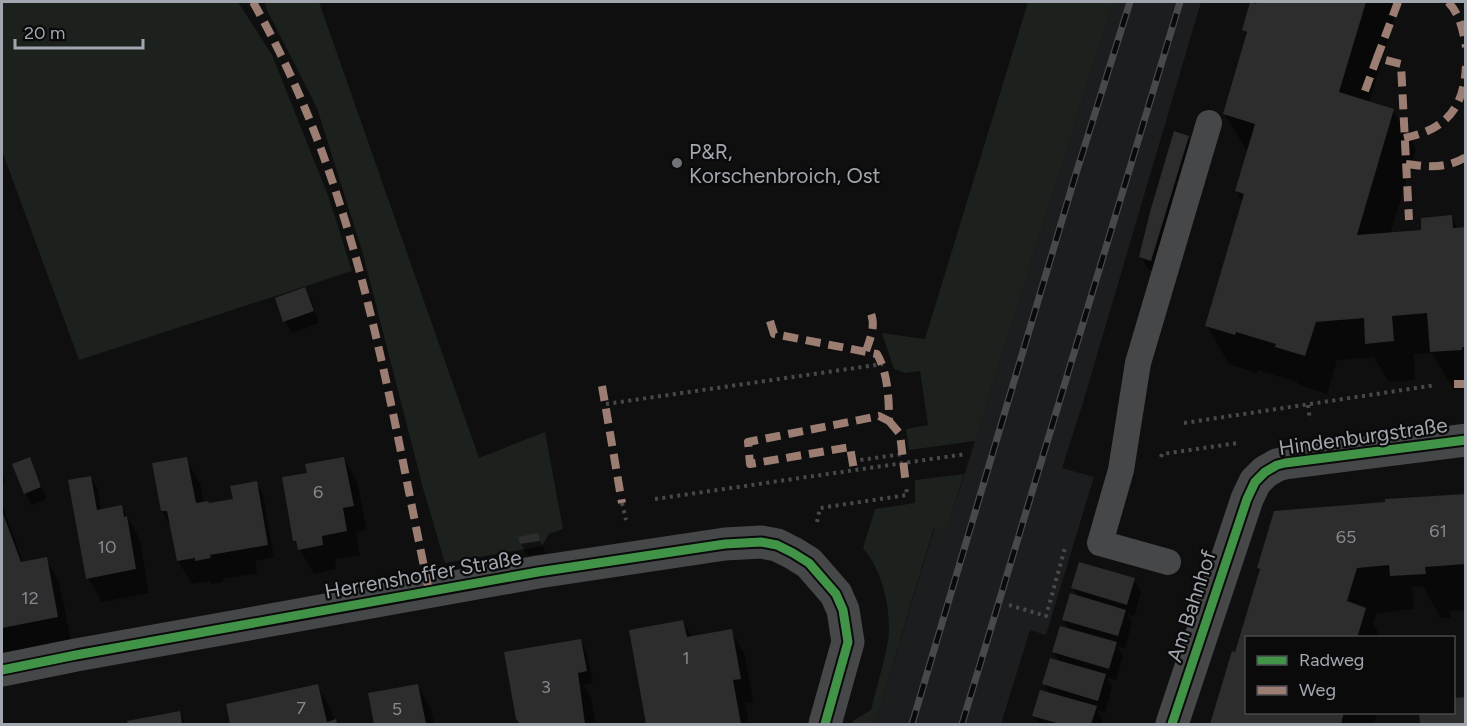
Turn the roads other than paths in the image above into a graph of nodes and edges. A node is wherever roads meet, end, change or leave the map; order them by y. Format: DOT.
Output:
graph roads {
  1 [pos="1209,123"];
  2 [pos="1466,440"];
  3 [pos="1247,499"];
  4 [pos="1168,562"];
  5 [pos="2,670"];
  6 [pos="825,724"];
  7 [pos="1172,724"];
  1 -- 4 [label="lane"];
  2 -- 3 [label="street, Hindenburgstraße"];
  3 -- 7 [label="street, Am Bahnhof"];
  5 -- 6 [label="street, Herrenshoffer Straße"];
}
